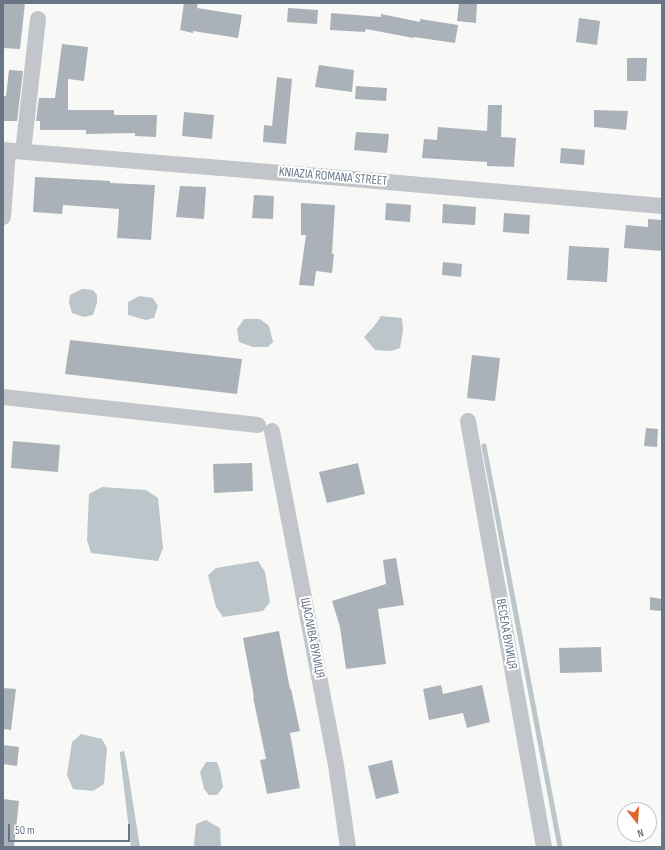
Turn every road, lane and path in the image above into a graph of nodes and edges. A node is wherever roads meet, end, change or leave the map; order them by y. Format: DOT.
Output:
graph roads {
  1 [pos="38,18"];
  2 [pos="12,151"];
  3 [pos="662,206"];
  4 [pos="3,217"];
  5 [pos="3,397"];
  6 [pos="468,421"];
  7 [pos="348,847"];
  8 [pos="544,847"];
  1 -- 2 [label="street"];
  2 -- 3 [label="street, KNIAZIA ROMANA STREET"];
  2 -- 4 [label="street"];
  5 -- 7 [label="street, ЩАСЛИВА ВУЛИЦЯ"];
  6 -- 8 [label="street, ВЕСЕЛА ВУЛИЦЯ"];
}
